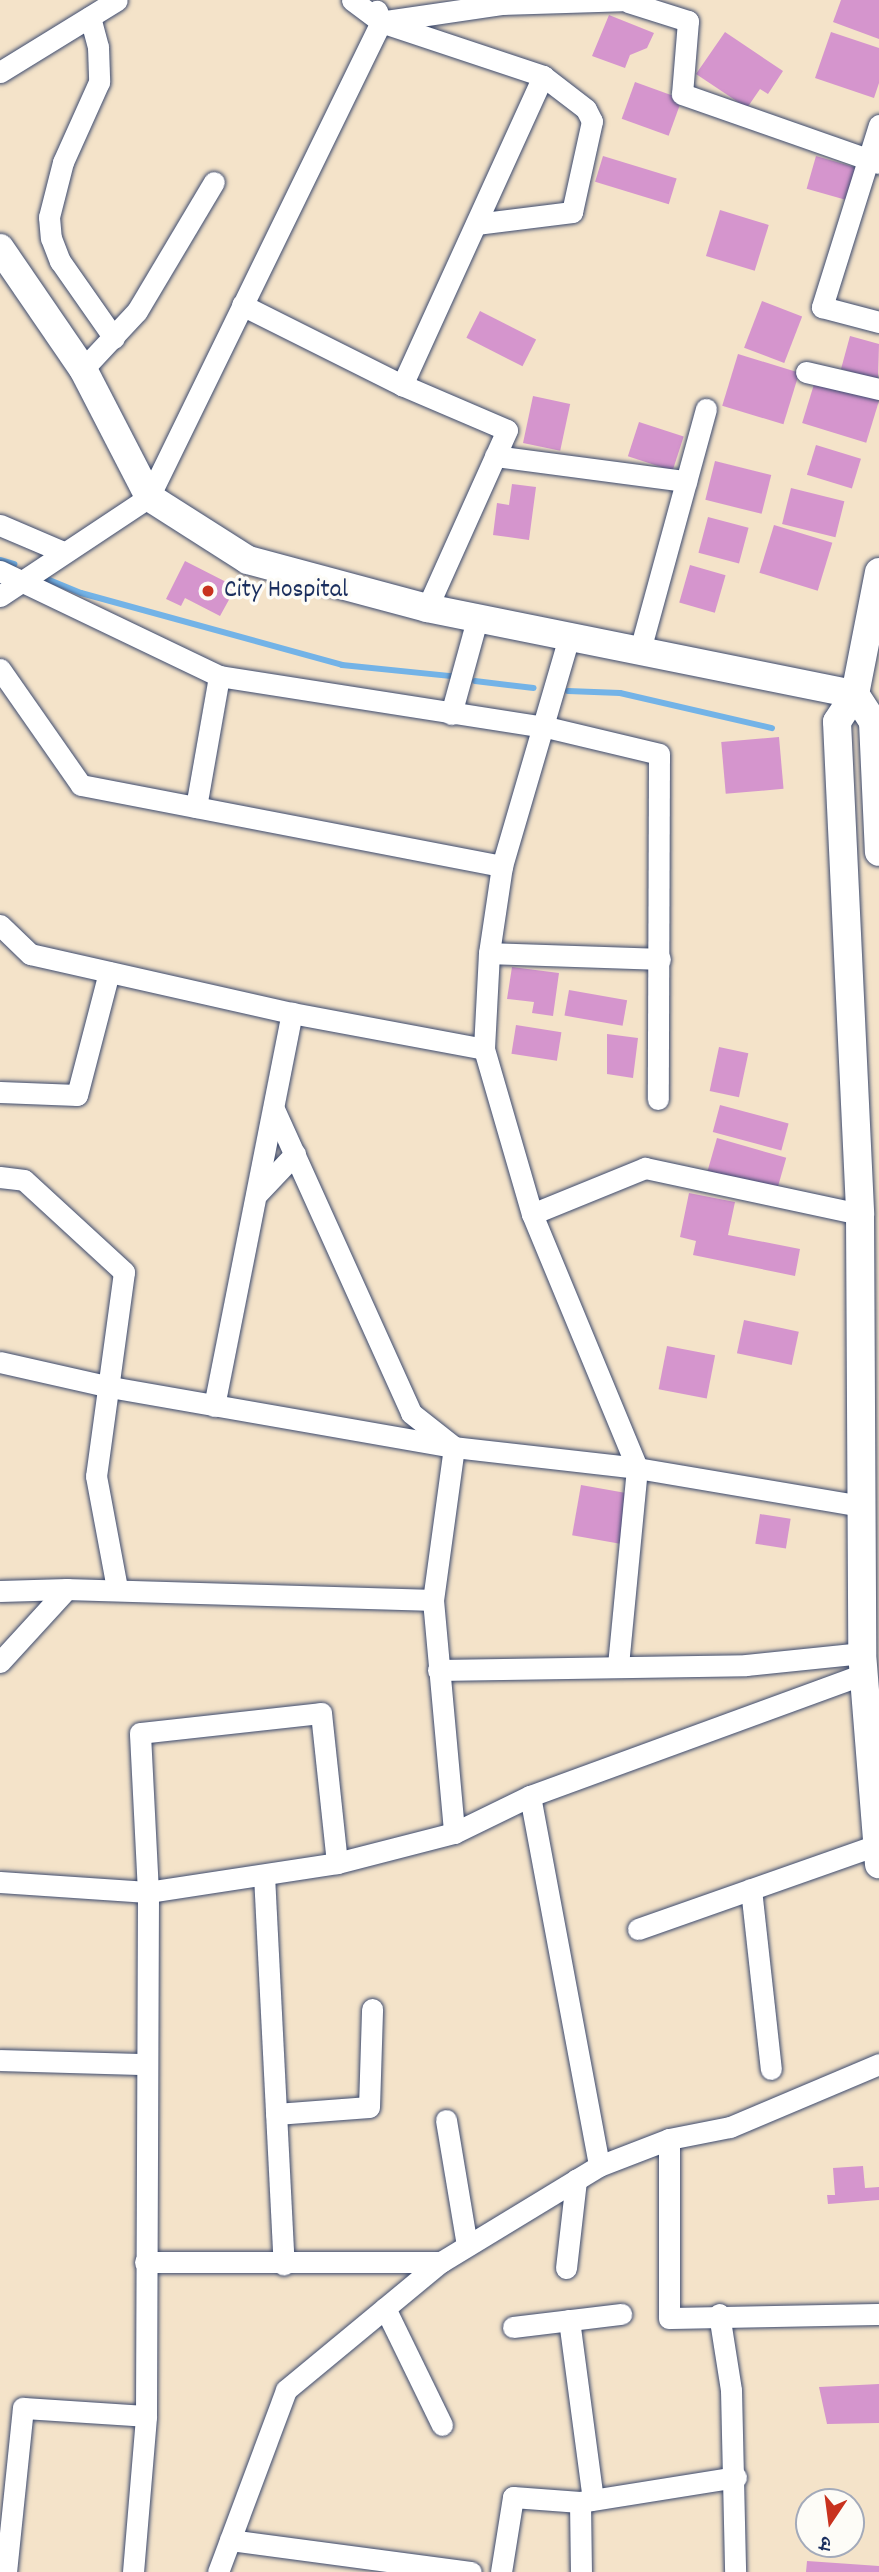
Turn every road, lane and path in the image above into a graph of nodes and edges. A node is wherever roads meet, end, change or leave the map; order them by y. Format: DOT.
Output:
graph roads {
  1 [pos="352,0"];
  2 [pos="373,0"];
  3 [pos="628,1"];
  4 [pos="99,7"];
  5 [pos="381,22"];
  6 [pos="0,72"];
  7 [pos="543,76"];
  8 [pos="879,125"];
  9 [pos="875,162"];
  10 [pos="214,182"];
  11 [pos="476,223"];
  12 [pos="0,248"];
  13 [pos="242,305"];
  14 [pos="879,322"];
  15 [pos="114,338"];
  16 [pos="83,369"];
  17 [pos="806,372"];
  18 [pos="402,385"];
  19 [pos="879,389"];
  20 [pos="706,409"];
  21 [pos="508,429"];
  22 [pos="495,456"];
  23 [pos="522,460"];
  24 [pos="687,481"];
  25 [pos="149,497"];
  26 [pos="0,525"];
  27 [pos="61,551"];
  28 [pos="0,571"];
  29 [pos="879,572"];
  30 [pos="24,580"];
  31 [pos="0,596"];
  32 [pos="427,608"];
  33 [pos="478,616"];
  34 [pos="569,637"];
  35 [pos="640,650"];
  36 [pos="0,669"];
  37 [pos="219,676"];
  38 [pos="855,694"];
  39 [pos="451,714"];
  40 [pos="546,727"];
  41 [pos="839,759"];
  42 [pos="874,762"];
  43 [pos="196,807"];
  44 [pos="879,852"];
  45 [pos="502,866"];
  46 [pos="0,925"];
  47 [pos="489,953"];
  48 [pos="660,959"];
  49 [pos="109,972"];
  50 [pos="292,1013"];
  51 [pos="484,1049"];
  52 [pos="0,1092"];
  53 [pos="657,1099"];
  54 [pos="274,1109"];
  55 [pos="295,1154"];
  56 [pos="0,1177"];
  57 [pos="257,1195"];
  58 [pos="531,1214"];
  59 [pos="860,1214"];
  60 [pos="0,1362"];
  61 [pos="110,1387"];
  62 [pos="214,1406"];
  63 [pos="454,1447"];
  64 [pos="637,1468"];
  65 [pos="861,1506"];
  66 [pos="117,1588"];
  67 [pos="67,1589"];
  68 [pos="0,1591"];
  69 [pos="433,1600"];
  70 [pos="0,1662"];
  71 [pos="863,1664"];
  72 [pos="618,1665"];
  73 [pos="438,1670"];
  74 [pos="873,1702"];
  75 [pos="530,1796"];
  76 [pos="454,1833"];
  77 [pos="878,1854"];
  78 [pos="337,1863"];
  79 [pos="264,1875"];
  80 [pos="0,1882"];
  81 [pos="751,1889"];
  82 [pos="148,1892"];
  83 [pos="638,1929"];
  84 [pos="372,2009"];
  85 [pos="0,2060"];
  86 [pos="147,2064"];
  87 [pos="879,2064"];
  88 [pos="771,2069"];
  89 [pos="276,2114"];
  90 [pos="446,2120"];
  91 [pos="669,2139"];
  92 [pos="599,2166"];
  93 [pos="576,2180"];
  94 [pos="467,2245"];
  95 [pos="145,2262"];
  96 [pos="441,2262"];
  97 [pos="284,2263"];
  98 [pos="566,2268"];
  99 [pos="385,2308"];
  100 [pos="621,2314"];
  101 [pos="719,2314"];
  102 [pos="879,2314"];
  103 [pos="569,2320"];
  104 [pos="513,2327"];
  105 [pos="146,2416"];
  106 [pos="442,2425"];
  107 [pos="736,2477"];
  108 [pos="587,2501"];
  109 [pos="230,2540"];
  110 [pos="6,2572"];
  111 [pos="134,2572"];
  112 [pos="218,2572"];
  113 [pos="471,2572"];
  114 [pos="501,2572"];
  115 [pos="581,2572"];
  116 [pos="735,2572"];
  1 -- 5 [label="street"];
  2 -- 5 [label="street"];
  3 -- 5 [label="street"];
  3 -- 9 [label="street"];
  4 -- 6 [label="street"];
  4 -- 15 [label="street"];
  5 -- 7 [label="street"];
  5 -- 13 [label="street"];
  7 -- 11 [label="street"];
  7 -- 11 [label="street"];
  8 -- 9 [label="street"];
  9 -- 14 [label="street"];
  10 -- 15 [label="street"];
  11 -- 18 [label="street"];
  12 -- 16 [label="street"];
  13 -- 18 [label="street"];
  13 -- 25 [label="street"];
  15 -- 16 [label="street"];
  16 -- 25 [label="street"];
  17 -- 19 [label="street"];
  18 -- 21 [label="street"];
  20 -- 24 [label="street"];
  21 -- 22 [label="street"];
  21 -- 23 [label="street"];
  22 -- 23 [label="street"];
  22 -- 32 [label="street"];
  23 -- 24 [label="street"];
  24 -- 35 [label="street"];
  25 -- 27 [label="street"];
  25 -- 32 [label="street"];
  26 -- 27 [label="street"];
  27 -- 30 [label="street"];
  28 -- 30 [label="street"];
  29 -- 38 [label="street"];
  30 -- 31 [label="street"];
  30 -- 37 [label="street"];
  32 -- 33 [label="street"];
  33 -- 34 [label="street"];
  33 -- 39 [label="street"];
  34 -- 35 [label="street"];
  34 -- 40 [label="street"];
  35 -- 38 [label="street"];
  36 -- 43 [label="street"];
  37 -- 39 [label="street"];
  37 -- 43 [label="street"];
  38 -- 41 [label="street"];
  38 -- 42 [label="street"];
  39 -- 40 [label="street"];
  40 -- 45 [label="street"];
  40 -- 48 [label="street"];
  41 -- 42 [label="street"];
  41 -- 59 [label="street"];
  42 -- 44 [label="street"];
  43 -- 45 [label="street"];
  45 -- 47 [label="street"];
  46 -- 49 [label="street"];
  47 -- 48 [label="street"];
  47 -- 51 [label="street"];
  48 -- 53 [label="street"];
  49 -- 50 [label="street"];
  49 -- 52 [label="street"];
  50 -- 51 [label="street"];
  50 -- 54 [label="street"];
  51 -- 58 [label="street"];
  54 -- 55 [label="street"];
  54 -- 57 [label="street"];
  55 -- 57 [label="street"];
  55 -- 63 [label="street"];
  56 -- 61 [label="street"];
  57 -- 62 [label="street"];
  58 -- 59 [label="street"];
  58 -- 64 [label="street"];
  59 -- 65 [label="street"];
  60 -- 61 [label="street"];
  61 -- 62 [label="street"];
  61 -- 66 [label="street"];
  62 -- 63 [label="street"];
  63 -- 64 [label="street"];
  63 -- 69 [label="street"];
  64 -- 65 [label="street"];
  64 -- 72 [label="street"];
  65 -- 71 [label="street"];
  66 -- 67 [label="street"];
  66 -- 69 [label="street"];
  67 -- 68 [label="street"];
  67 -- 70 [label="street"];
  69 -- 73 [label="street"];
  71 -- 72 [label="street"];
  71 -- 74 [label="street"];
  71 -- 75 [label="street"];
  72 -- 73 [label="street"];
  73 -- 76 [label="street"];
  74 -- 77 [label="street"];
  75 -- 76 [label="street"];
  75 -- 92 [label="street"];
  76 -- 78 [label="street"];
  77 -- 81 [label="street"];
  78 -- 79 [label="street"];
  78 -- 82 [label="street"];
  79 -- 82 [label="street"];
  79 -- 89 [label="street"];
  80 -- 82 [label="street"];
  81 -- 83 [label="street"];
  81 -- 88 [label="street"];
  82 -- 86 [label="street"];
  84 -- 89 [label="street"];
  85 -- 86 [label="street"];
  86 -- 95 [label="street"];
  87 -- 91 [label="street"];
  89 -- 97 [label="street"];
  90 -- 94 [label="street"];
  91 -- 92 [label="street"];
  91 -- 101 [label="street"];
  92 -- 93 [label="street"];
  93 -- 94 [label="street"];
  93 -- 98 [label="street"];
  94 -- 96 [label="street"];
  95 -- 97 [label="street"];
  95 -- 105 [label="street"];
  96 -- 97 [label="street"];
  96 -- 99 [label="street"];
  99 -- 106 [label="street"];
  99 -- 109 [label="street"];
  100 -- 103 [label="street"];
  101 -- 102 [label="street"];
  101 -- 107 [label="street"];
  103 -- 104 [label="street"];
  103 -- 108 [label="street"];
  105 -- 110 [label="street"];
  105 -- 111 [label="street"];
  107 -- 108 [label="street"];
  107 -- 116 [label="street"];
  108 -- 114 [label="street"];
  108 -- 115 [label="street"];
  109 -- 112 [label="street"];
  109 -- 113 [label="street"];
}
